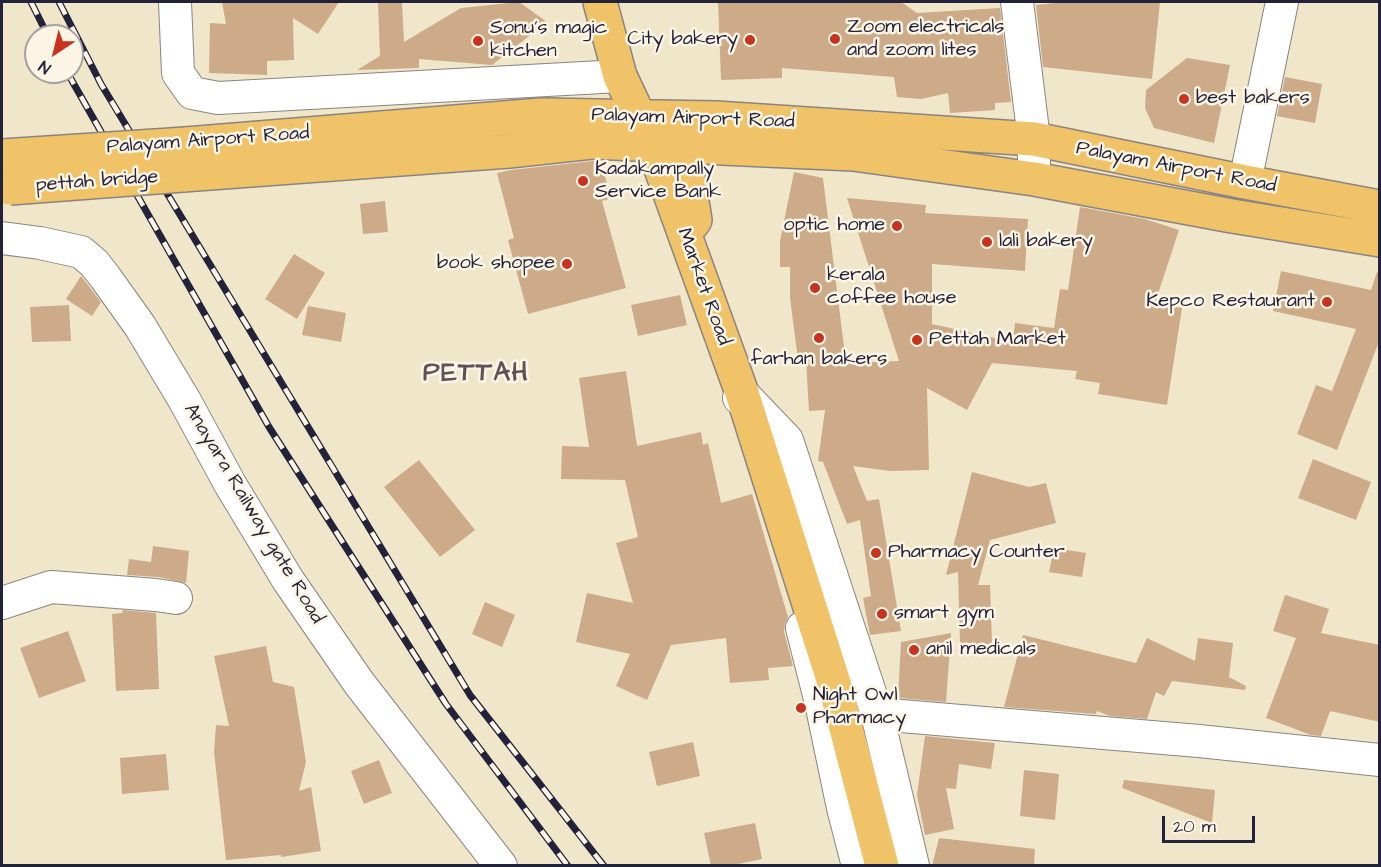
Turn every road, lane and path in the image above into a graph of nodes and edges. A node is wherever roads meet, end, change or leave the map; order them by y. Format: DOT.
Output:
graph roads {
  1 [pos="175,2"];
  2 [pos="600,2"];
  3 [pos="1017,2"];
  4 [pos="1282,2"];
  5 [pos="620,76"];
  6 [pos="650,137"];
  7 [pos="1034,139"];
  8 [pos="2,156"];
  9 [pos="184,159"];
  10 [pos="1034,179"];
  11 [pos="1245,182"];
  12 [pos="6,188"];
  13 [pos="1380,207"];
  14 [pos="2,238"];
  15 [pos="1380,240"];
  16 [pos="686,241"];
  17 [pos="742,393"];
  18 [pos="176,598"];
  19 [pos="2,603"];
  20 [pos="877,714"];
  21 [pos="1380,760"];
  22 [pos="501,866"];
  23 [pos="858,866"];
  24 [pos="882,866"];
  25 [pos="913,866"];
  1 -- 5 [label="street"];
  2 -- 5 [label="main road"];
  3 -- 7 [label="street"];
  4 -- 11 [label="street"];
  5 -- 6 [label="main road"];
  6 -- 7 [label="main road, Palayam Airport Road"];
  6 -- 9 [label="main road, Palayam Airport Road"];
  6 -- 9 [label="main road, Palayam Airport Road"];
  6 -- 10 [label="main road, Palayam Airport Road"];
  6 -- 16 [label="main road"];
  6 -- 16 [label="main road"];
  7 -- 10 [label="street"];
  7 -- 11 [label="main road, Palayam Airport Road"];
  8 -- 9 [label="main road, Palayam Airport Road, bridge"];
  9 -- 12 [label="main road, pettah bridge, bridge"];
  10 -- 15 [label="main road, Palayam Airport Road"];
  11 -- 13 [label="main road, Palayam Airport Road"];
  14 -- 22 [label="street, Anayara Railway gate Road"];
  16 -- 17 [label="main road, Market Road"];
  17 -- 20 [label="street"];
  17 -- 23 [label="street"];
  17 -- 24 [label="main road, Market Road"];
  18 -- 19 [label="street"];
  20 -- 21 [label="street"];
  20 -- 25 [label="street"];
}
